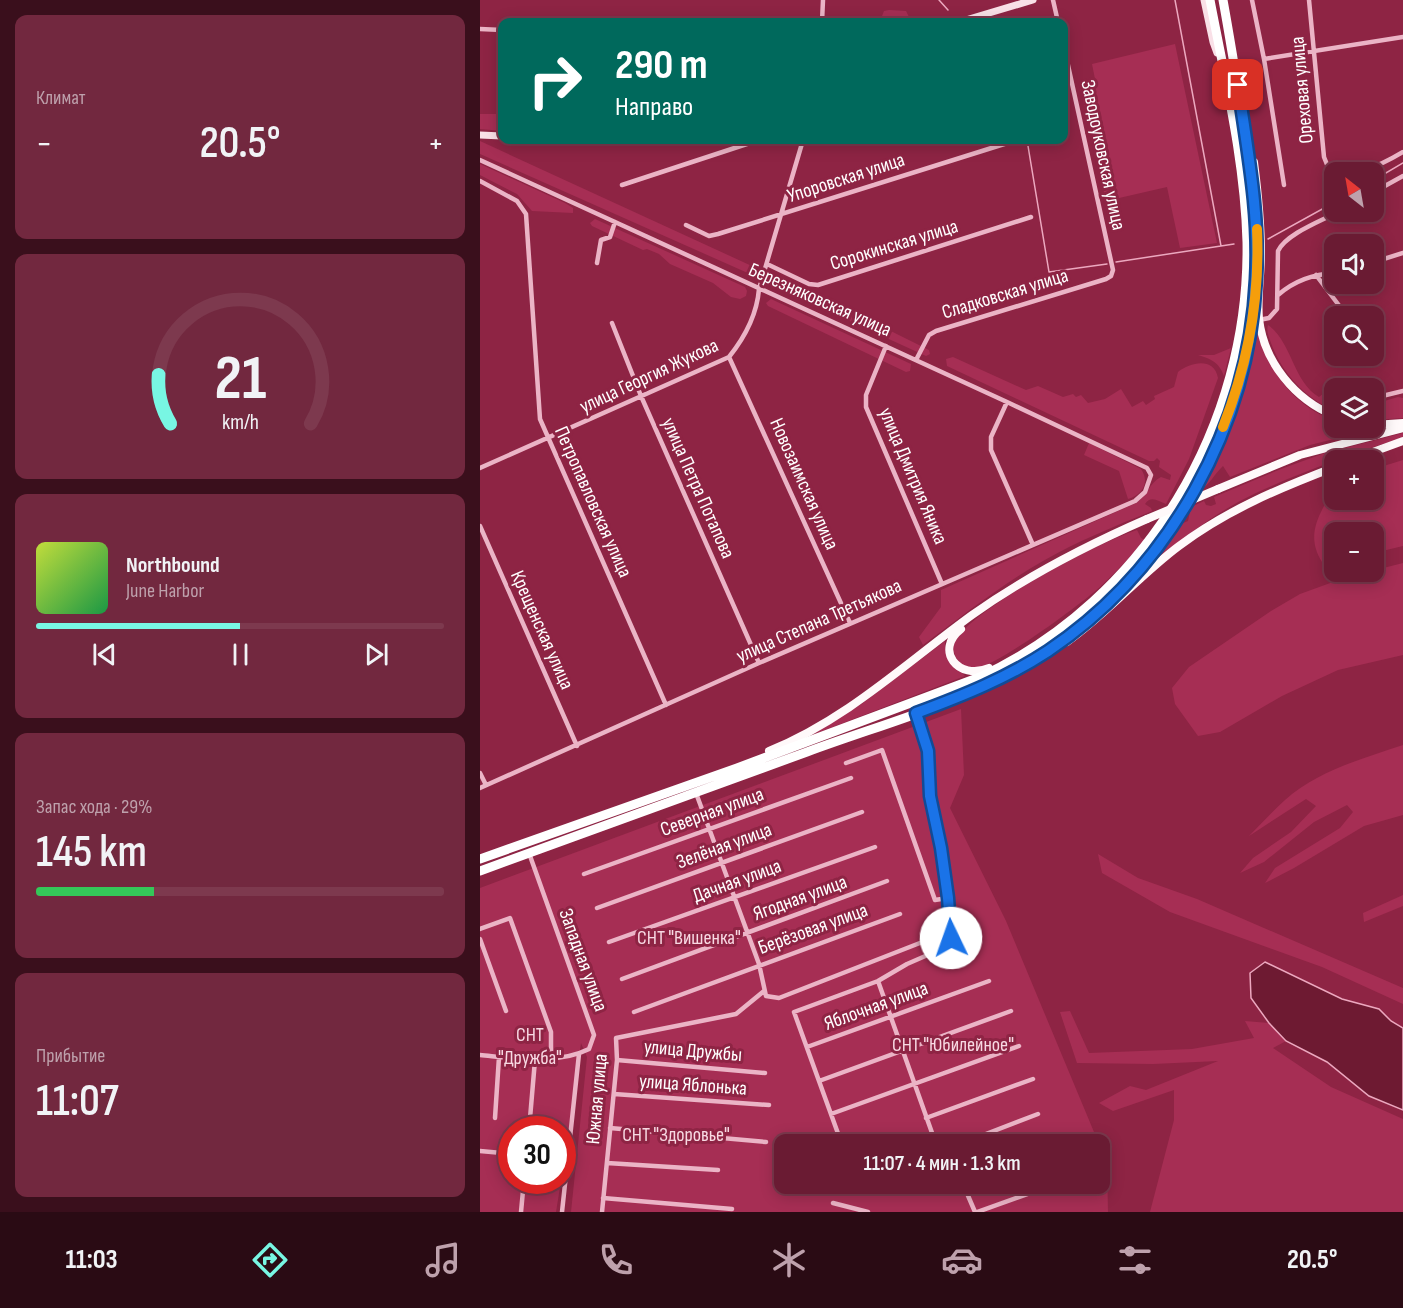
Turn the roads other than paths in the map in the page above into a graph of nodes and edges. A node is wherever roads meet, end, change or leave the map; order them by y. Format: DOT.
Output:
graph roads {
  1 [pos="823,0"];
  2 [pos="1033,0"];
  3 [pos="1053,0"];
  4 [pos="1204,0"];
  5 [pos="1210,0"];
  6 [pos="1223,0"];
  7 [pos="1252,0"];
  8 [pos="1309,0"];
  9 [pos="822,18"];
  10 [pos="972,18"];
  11 [pos="1057,18"];
  12 [pos="480,29"];
  13 [pos="498,30"];
  14 [pos="1403,37"];
  15 [pos="1314,51"];
  16 [pos="1264,59"];
  17 [pos="1234,61"];
  18 [pos="1222,64"];
  19 [pos="1068,65"];
  20 [pos="480,135"];
  21 [pos="498,135"];
  22 [pos="747,144"];
  23 [pos="802,144"];
  24 [pos="1004,144"];
  25 [pos="1403,152"];
  26 [pos="480,160"];
  27 [pos="1403,176"];
  28 [pos="480,181"];
  29 [pos="1284,184"];
  30 [pos="622,185"];
  31 [pos="1384,186"];
  32 [pos="781,214"];
  33 [pos="1032,217"];
  34 [pos="1324,220"];
  35 [pos="615,222"];
  36 [pos="686,225"];
  37 [pos="1403,253"];
  38 [pos="1384,259"];
  39 [pos="597,263"];
  40 [pos="767,264"];
  41 [pos="1113,270"];
  42 [pos="1324,274"];
  43 [pos="1316,275"];
  44 [pos="759,289"];
  45 [pos="1278,295"];
  46 [pos="1339,306"];
  47 [pos="1259,320"];
  48 [pos="612,323"];
  49 [pos="886,346"];
  50 [pos="729,357"];
  51 [pos="916,360"];
  52 [pos="1403,391"];
  53 [pos="641,396"];
  54 [pos="1384,396"];
  55 [pos="1007,402"];
  56 [pos="1324,410"];
  57 [pos="1403,423"];
  58 [pos="1384,424"];
  59 [pos="1403,428"];
  60 [pos="549,438"];
  61 [pos="1403,441"];
  62 [pos="1378,450"];
  63 [pos="480,468"];
  64 [pos="1147,468"];
  65 [pos="1324,471"];
  66 [pos="480,526"];
  67 [pos="1033,545"];
  68 [pos="942,584"];
  69 [pos="1108,589"];
  70 [pos="1007,591"];
  71 [pos="850,623"];
  72 [pos="759,663"];
  73 [pos="1019,669"];
  74 [pos="666,705"];
  75 [pos="916,713"];
  76 [pos="577,746"];
  77 [pos="846,764"];
  78 [pos="480,773"];
  79 [pos="850,778"];
  80 [pos="483,787"];
  81 [pos="668,793"];
  82 [pos="696,793"];
  83 [pos="862,812"];
  84 [pos="709,829"];
  85 [pos="875,847"];
  86 [pos="528,853"];
  87 [pos="484,858"];
  88 [pos="722,863"];
  89 [pos="491,867"];
  90 [pos="480,871"];
  91 [pos="584,874"];
  92 [pos="887,882"];
  93 [pos="734,897"];
  94 [pos="948,898"];
  95 [pos="597,908"];
  96 [pos="900,914"];
  97 [pos="480,929"];
  98 [pos="747,933"];
  99 [pos="480,939"];
  100 [pos="924,941"];
  101 [pos="609,942"];
  102 [pos="759,964"];
  103 [pos="622,979"];
  104 [pos="878,981"];
  105 [pos="989,981"];
  106 [pos="764,991"];
  107 [pos="506,1011"];
  108 [pos="1011,1011"];
  109 [pos="634,1012"];
  110 [pos="891,1017"];
  111 [pos="1019,1046"];
  112 [pos="807,1047"];
  113 [pos="902,1050"];
  114 [pos="579,1054"];
  115 [pos="480,1055"];
  116 [pos="499,1057"];
  117 [pos="551,1057"];
  118 [pos="535,1060"];
  119 [pos="617,1060"];
  120 [pos="765,1073"];
  121 [pos="1033,1079"];
  122 [pos="819,1081"];
  123 [pos="914,1083"];
  124 [pos="614,1094"];
  125 [pos="769,1105"];
  126 [pos="831,1114"];
  127 [pos="1038,1114"];
  128 [pos="530,1116"];
  129 [pos="495,1118"];
  130 [pos="926,1118"];
  131 [pos="610,1128"];
  132 [pos="838,1134"];
  133 [pos="932,1134"];
  134 [pos="986,1134"];
  135 [pos="766,1142"];
  136 [pos="480,1151"];
  137 [pos="498,1153"];
  138 [pos="607,1163"];
  139 [pos="718,1170"];
  140 [pos="523,1194"];
  141 [pos="968,1194"];
  142 [pos="1027,1194"];
  143 [pos="603,1198"];
  144 [pos="833,1203"];
  145 [pos="732,1209"];
  146 [pos="521,1212"];
  147 [pos="562,1212"];
  148 [pos="602,1212"];
  149 [pos="868,1212"];
  150 [pos="976,1212"];
  1 -- 9 [label="street"];
  2 -- 10 [label="street"];
  3 -- 11 [label="street"];
  4 -- 18 [label="street"];
  5 -- 18 [label="highway"];
  6 -- 17 [label="highway"];
  7 -- 16 [label="street"];
  8 -- 15 [label="street, Ореховая улица"];
  12 -- 13 [label="street"];
  14 -- 15 [label="street"];
  15 -- 16 [label="street"];
  15 -- 25 [label="street, Ореховая улица"];
  16 -- 29 [label="street"];
  17 -- 47 [label="main road"];
  17 -- 73 [label="highway"];
  18 -- 69 [label="highway"];
  19 -- 41 [label="street, Заводоуковская улица"];
  20 -- 21 [label="street"];
  22 -- 30 [label="street"];
  23 -- 32 [label="street, улица Георгия Жукова"];
  24 -- 32 [label="street, Упоровская улица"];
  26 -- 35 [label="street, Березняковская улица"];
  27 -- 31 [label="street"];
  28 -- 60 [label="street, Петропавловская улица"];
  32 -- 36 [label="street, Упоровская улица"];
  32 -- 40 [label="street, улица Георгия Жукова"];
  33 -- 40 [label="street, Сорокинская улица"];
  34 -- 45 [label="street"];
  35 -- 39 [label="street"];
  35 -- 44 [label="street, Березняковская улица"];
  37 -- 38 [label="street"];
  40 -- 44 [label="street, улица Георгия Жукова"];
  41 -- 51 [label="street, Сладковская улица"];
  42 -- 43 [label="street"];
  43 -- 45 [label="street"];
  43 -- 46 [label="street"];
  44 -- 49 [label="street, Березняковская улица"];
  44 -- 50 [label="street, улица Георгия Жукова"];
  45 -- 47 [label="street"];
  47 -- 56 [label="main road"];
  48 -- 53 [label="street, улица Петра Потапова"];
  49 -- 51 [label="street, Березняковская улица"];
  49 -- 68 [label="street, улица Дмитрия Яника"];
  50 -- 53 [label="street, улица Георгия Жукова"];
  50 -- 71 [label="street, Новозаимская улица"];
  51 -- 55 [label="street, Березняковская улица"];
  52 -- 54 [label="street"];
  53 -- 60 [label="street, улица Георгия Жукова"];
  53 -- 72 [label="street, улица Петра Потапова"];
  55 -- 64 [label="street, Березняковская улица"];
  55 -- 67 [label="street"];
  57 -- 58 [label="main road"];
  59 -- 70 [label="main road, bridge"];
  60 -- 63 [label="street, улица Георгия Жукова"];
  60 -- 74 [label="street, Петропавловская улица"];
  61 -- 62 [label="main road"];
  64 -- 67 [label="street, улица Степана Третьякова"];
  65 -- 73 [label="main road"];
  66 -- 76 [label="street, Крещенская улица"];
  67 -- 68 [label="street, улица Степана Третьякова"];
  68 -- 71 [label="street, улица Степана Третьякова"];
  69 -- 70 [label="main road"];
  69 -- 81 [label="highway"];
  70 -- 81 [label="main road"];
  71 -- 72 [label="street, улица Степана Третьякова"];
  72 -- 74 [label="street, улица Степана Третьякова"];
  73 -- 75 [label="highway"];
  74 -- 76 [label="street, улица Степана Третьякова"];
  75 -- 82 [label="highway"];
  75 -- 94 [label="street"];
  76 -- 80 [label="street, улица Степана Третьякова"];
  77 -- 94 [label="street"];
  78 -- 80 [label="street"];
  79 -- 84 [label="street, Северная улица"];
  81 -- 87 [label="highway"];
  82 -- 84 [label="street"];
  82 -- 86 [label="highway"];
  83 -- 88 [label="street, Зелёная улица"];
  84 -- 88 [label="street"];
  84 -- 91 [label="street, Северная улица"];
  85 -- 93 [label="street, Дачная улица"];
  86 -- 89 [label="highway"];
  86 -- 114 [label="street, Западная улица"];
  87 -- 89 [label="highway"];
  88 -- 93 [label="street"];
  88 -- 95 [label="street, Зелёная улица"];
  89 -- 90 [label="highway"];
  92 -- 98 [label="street, Ягодная улица"];
  93 -- 98 [label="street"];
  93 -- 101 [label="street, Дачная улица"];
  94 -- 104 [label="street"];
  96 -- 102 [label="street, Берёзовая улица"];
  97 -- 117 [label="street"];
  98 -- 102 [label="street"];
  98 -- 103 [label="street, Ягодная улица"];
  99 -- 107 [label="street"];
  100 -- 106 [label="street"];
  102 -- 106 [label="street"];
  102 -- 109 [label="street, Берёзовая улица"];
  104 -- 110 [label="street"];
  104 -- 112 [label="street"];
  105 -- 110 [label="street, Яблочная улица"];
  106 -- 119 [label="street, Южная улица"];
  108 -- 113 [label="street"];
  110 -- 112 [label="street, Яблочная улица"];
  110 -- 113 [label="street"];
  111 -- 123 [label="street"];
  112 -- 122 [label="street"];
  113 -- 122 [label="street"];
  113 -- 123 [label="street"];
  114 -- 117 [label="street"];
  114 -- 147 [label="street"];
  115 -- 116 [label="street"];
  116 -- 118 [label="street"];
  116 -- 129 [label="street"];
  117 -- 118 [label="street"];
  118 -- 128 [label="street"];
  119 -- 120 [label="street, улица Дружбы"];
  119 -- 124 [label="street, Южная улица"];
  121 -- 130 [label="street"];
  122 -- 126 [label="street"];
  123 -- 126 [label="street"];
  123 -- 130 [label="street"];
  124 -- 125 [label="street, улица Яблонька"];
  124 -- 131 [label="street, Южная улица"];
  126 -- 132 [label="street"];
  127 -- 134 [label="street"];
  130 -- 133 [label="street"];
  131 -- 135 [label="street"];
  131 -- 138 [label="street, Южная улица"];
  136 -- 137 [label="street"];
  138 -- 139 [label="street"];
  138 -- 143 [label="street, Южная улица"];
  140 -- 146 [label="street"];
  141 -- 150 [label="street"];
  142 -- 150 [label="street"];
  143 -- 145 [label="street"];
  143 -- 148 [label="street, Южная улица"];
  144 -- 149 [label="street"];
}
